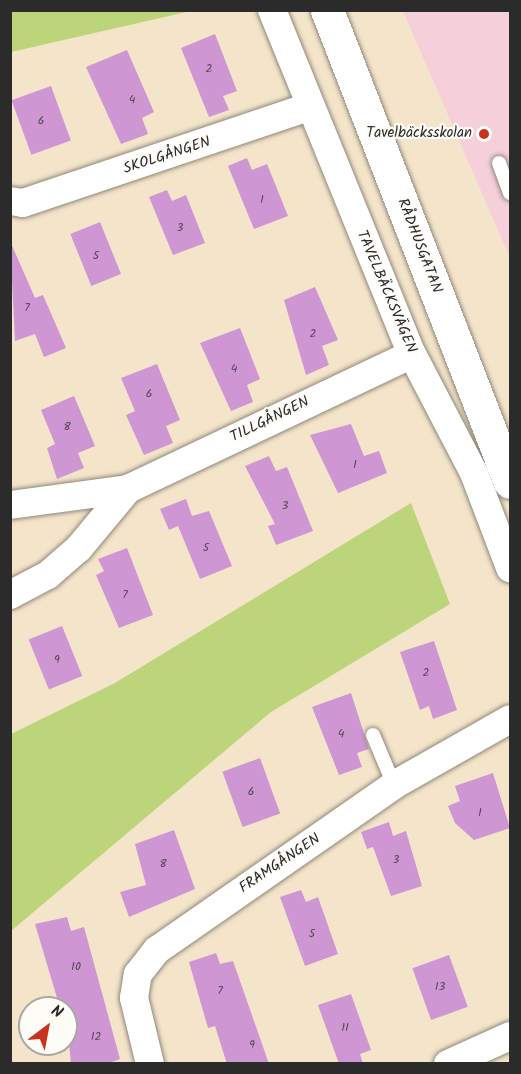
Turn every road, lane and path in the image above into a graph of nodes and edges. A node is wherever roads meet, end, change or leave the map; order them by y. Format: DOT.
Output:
graph roads {
  1 [pos="272,10"];
  2 [pos="327,10"];
  3 [pos="309,108"];
  4 [pos="499,163"];
  5 [pos="510,193"];
  6 [pos="15,207"];
  7 [pos="412,354"];
  8 [pos="510,482"];
  9 [pos="128,489"];
  10 [pos="10,505"];
  11 [pos="510,568"];
  12 [pos="10,595"];
  13 [pos="510,718"];
  14 [pos="372,735"];
  15 [pos="394,785"];
  16 [pos="510,1036"];
  17 [pos="150,1064"];
  18 [pos="448,1064"];
  1 -- 3 [label="street, TAVELBÄCKSVÄGEN"];
  2 -- 8 [label="main road, RÅDHUSGATAN"];
  3 -- 6 [label="street, SKOLGÅNGEN"];
  3 -- 7 [label="street, TAVELBÄCKSVÄGEN"];
  4 -- 5 [label="lane"];
  7 -- 9 [label="street, TILLGÅNGEN"];
  7 -- 11 [label="street, TAVELBÄCKSVÄGEN"];
  9 -- 10 [label="street, TILLGÅNGEN"];
  9 -- 12 [label="street, TILLGÅNGEN"];
  13 -- 15 [label="street, FRAMGÅNGEN"];
  14 -- 15 [label="lane"];
  15 -- 17 [label="street, FRAMGÅNGEN"];
  16 -- 18 [label="street"];
}
